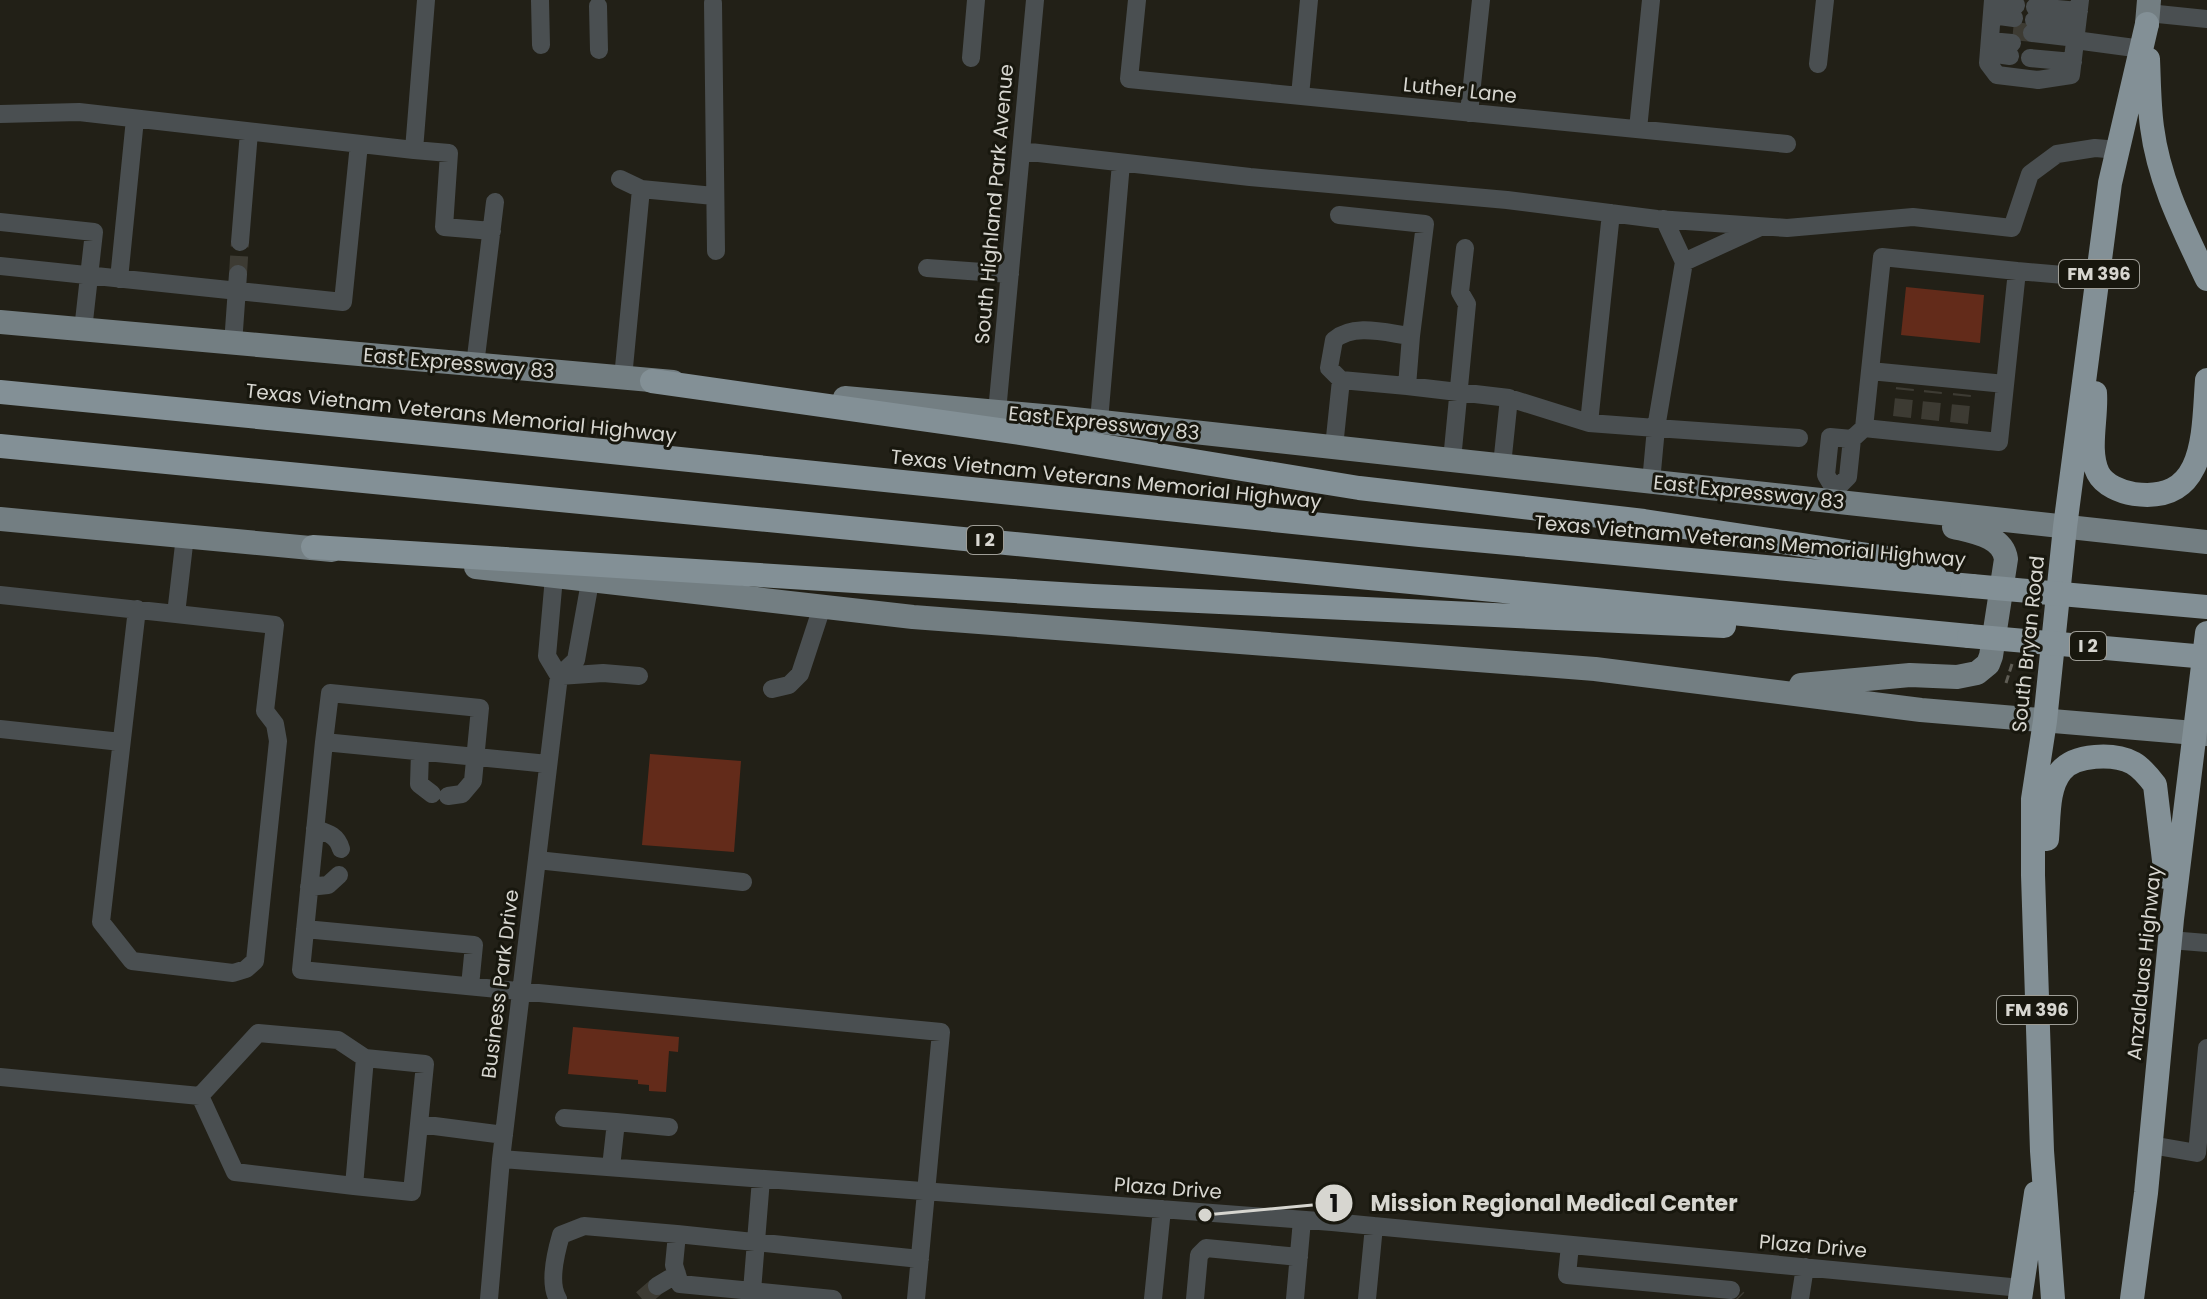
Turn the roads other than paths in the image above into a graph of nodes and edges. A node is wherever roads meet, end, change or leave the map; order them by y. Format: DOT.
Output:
graph roads {
  1 [pos="426,0"];
  2 [pos="540,0"];
  3 [pos="976,0"];
  4 [pos="1035,0"];
  5 [pos="1137,0"];
  6 [pos="1309,0"];
  7 [pos="1481,0"];
  8 [pos="1651,0"];
  9 [pos="1825,0"];
  10 [pos="713,3"];
  11 [pos="598,6"];
  12 [pos="2148,12"];
  13 [pos="2207,19"];
  14 [pos="1991,23"];
  15 [pos="2076,32"];
  16 [pos="541,45"];
  17 [pos="2142,49"];
  18 [pos="599,50"];
  19 [pos="971,58"];
  20 [pos="1818,64"];
  21 [pos="1300,96"];
  22 [pos="1469,113"];
  23 [pos="0,114"];
  24 [pos="135,119"];
  25 [pos="1638,129"];
  26 [pos="249,132"];
  27 [pos="359,144"];
  28 [pos="1787,144"];
  29 [pos="414,150"];
  30 [pos="2119,150"];
  31 [pos="1021,151"];
  32 [pos="1121,163"];
  33 [pos="620,179"];
  34 [pos="641,189"];
  35 [pos="714,196"];
  36 [pos="495,202"];
  37 [pos="1611,213"];
  38 [pos="1339,215"];
  39 [pos="1664,219"];
  40 [pos="0,222"];
  41 [pos="1763,226"];
  42 [pos="492,231"];
  43 [pos="240,242"];
  44 [pos="1465,248"];
  45 [pos="716,251"];
  46 [pos="1684,262"];
  47 [pos="0,266"];
  48 [pos="927,268"];
  49 [pos="2017,271"];
  50 [pos="1010,274"];
  51 [pos="89,276"];
  52 [pos="2098,278"];
  53 [pos="119,279"];
  54 [pos="2207,279"];
  55 [pos="237,283"];
  56 [pos="0,322"];
  57 [pos="83,330"];
  58 [pos="2091,335"];
  59 [pos="1411,336"];
  60 [pos="233,344"];
  61 [pos="475,365"];
  62 [pos="1870,371"];
  63 [pos="623,378"];
  64 [pos="1341,380"];
  65 [pos="2207,380"];
  66 [pos="652,381"];
  67 [pos="2005,384"];
  68 [pos="1407,386"];
  69 [pos="0,392"];
  70 [pos="1458,393"];
  71 [pos="1509,398"];
  72 [pos="997,412"];
  73 [pos="1099,421"];
  74 [pos="1589,423"];
  75 [pos="1656,428"];
  76 [pos="1858,434"];
  77 [pos="1799,438"];
  78 [pos="0,446"];
  79 [pos="1334,447"];
  80 [pos="1452,460"];
  81 [pos="1502,465"];
  82 [pos="1651,482"];
  83 [pos="1835,496"];
  84 [pos="1879,507"];
  85 [pos="0,519"];
  86 [pos="2065,527"];
  87 [pos="185,536"];
  88 [pos="2207,542"];
  89 [pos="313,547"];
  90 [pos="554,577"];
  91 [pos="590,582"];
  92 [pos="1962,585"];
  93 [pos="0,595"];
  94 [pos="822,607"];
  95 [pos="2207,607"];
  96 [pos="137,609"];
  97 [pos="176,614"];
  98 [pos="1892,629"];
  99 [pos="2207,633"];
  100 [pos="2207,657"];
  101 [pos="559,676"];
  102 [pos="639,676"];
  103 [pos="772,689"];
  104 [pos="1752,689"];
  105 [pos="2045,721"];
  106 [pos="0,729"];
  107 [pos="2200,733"];
  108 [pos="121,742"];
  109 [pos="324,742"];
  110 [pos="420,752"];
  111 [pos="475,757"];
  112 [pos="548,764"];
  113 [pos="315,829"];
  114 [pos="341,849"];
  115 [pos="537,860"];
  116 [pos="339,875"];
  117 [pos="743,882"];
  118 [pos="309,887"];
  119 [pos="305,929"];
  120 [pos="2171,930"];
  121 [pos="2035,931"];
  122 [pos="2207,943"];
  123 [pos="470,986"];
  124 [pos="521,992"];
  125 [pos="2207,1048"];
  126 [pos="365,1058"];
  127 [pos="0,1077"];
  128 [pos="200,1096"];
  129 [pos="564,1118"];
  130 [pos="616,1122"];
  131 [pos="419,1124"];
  132 [pos="669,1127"];
  133 [pos="504,1135"];
  134 [pos="2151,1145"];
  135 [pos="2042,1151"];
  136 [pos="2202,1156"];
  137 [pos="501,1159"];
  138 [pos="611,1167"];
  139 [pos="761,1179"];
  140 [pos="354,1186"];
  141 [pos="926,1192"];
  142 [pos="2146,1193"];
  143 [pos="1162,1209"];
  144 [pos="1302,1220"];
  145 [pos="1374,1226"];
  146 [pos="677,1234"];
  147 [pos="756,1242"];
  148 [pos="1570,1245"];
  149 [pos="1299,1257"];
  150 [pos="920,1259"];
  151 [pos="1736,1261"];
  152 [pos="1805,1267"];
  153 [pos="677,1274"];
  154 [pos="657,1286"];
  155 [pos="752,1291"];
  156 [pos="1734,1294"];
  157 [pos="2020,1294"];
  158 [pos="489,1299"];
  159 [pos="558,1299"];
  160 [pos="833,1299"];
  161 [pos="916,1299"];
  162 [pos="1153,1299"];
  163 [pos="1195,1299"];
  164 [pos="1295,1299"];
  165 [pos="1367,1299"];
  166 [pos="1800,1299"];
  167 [pos="2053,1299"];
  168 [pos="2132,1299"];
  169 [pos="2147,1299"];
  1 -- 29 [label="street"];
  2 -- 16 [label="street"];
  3 -- 19 [label="street"];
  4 -- 31 [label="street, South Highland Park Avenue"];
  5 -- 21 [label="street, Luther Lane"];
  6 -- 21 [label="street"];
  7 -- 22 [label="street"];
  8 -- 25 [label="street"];
  9 -- 20 [label="street"];
  10 -- 35 [label="street"];
  11 -- 18 [label="street"];
  12 -- 13 [label="street"];
  12 -- 17 [label="highway, South Bryan Road / FM 396"];
  12 -- 54 [label="highway"];
  14 -- 14 [label="street"];
  14 -- 15 [label="street"];
  15 -- 15 [label="street"];
  15 -- 17 [label="street"];
  17 -- 30 [label="highway, South Bryan Road / FM 396"];
  21 -- 22 [label="street, Luther Lane"];
  22 -- 25 [label="street, Luther Lane"];
  23 -- 24 [label="street"];
  24 -- 26 [label="street"];
  24 -- 53 [label="street"];
  25 -- 28 [label="street, Luther Lane"];
  26 -- 27 [label="street"];
  26 -- 43 [label="street"];
  27 -- 29 [label="street"];
  27 -- 55 [label="street"];
  29 -- 42 [label="street"];
  30 -- 41 [label="street"];
  30 -- 52 [label="highway, South Bryan Road / FM 396"];
  31 -- 32 [label="street"];
  31 -- 50 [label="street, South Highland Park Avenue"];
  32 -- 37 [label="street"];
  32 -- 73 [label="street"];
  33 -- 34 [label="street"];
  34 -- 35 [label="street"];
  34 -- 63 [label="street"];
  35 -- 45 [label="street"];
  36 -- 42 [label="street"];
  37 -- 39 [label="street"];
  37 -- 74 [label="street"];
  38 -- 59 [label="street"];
  39 -- 41 [label="street"];
  39 -- 46 [label="street"];
  40 -- 51 [label="street"];
  41 -- 46 [label="street"];
  42 -- 61 [label="street"];
  44 -- 70 [label="street"];
  46 -- 75 [label="street"];
  47 -- 51 [label="street"];
  48 -- 50 [label="street"];
  49 -- 52 [label="street"];
  49 -- 62 [label="street"];
  49 -- 67 [label="street"];
  50 -- 72 [label="street, South Highland Park Avenue"];
  51 -- 53 [label="street"];
  51 -- 57 [label="street"];
  52 -- 58 [label="highway, South Bryan Road / FM 396"];
  53 -- 55 [label="street"];
  55 -- 60 [label="street"];
  56 -- 57 [label="main road, East Expressway 83"];
  57 -- 60 [label="main road, East Expressway 83"];
  58 -- 65 [label="highway"];
  58 -- 86 [label="highway, South Bryan Road / FM 396"];
  59 -- 64 [label="street"];
  59 -- 68 [label="street"];
  60 -- 61 [label="main road, East Expressway 83"];
  61 -- 63 [label="main road, East Expressway 83"];
  62 -- 67 [label="street"];
  62 -- 76 [label="street"];
  63 -- 66 [label="main road, East Expressway 83"];
  64 -- 68 [label="street"];
  64 -- 79 [label="street"];
  66 -- 72 [label="main road, East Expressway 83"];
  66 -- 92 [label="highway"];
  67 -- 76 [label="street"];
  68 -- 70 [label="street"];
  69 -- 92 [label="highway, Texas Vietnam Veterans Memorial Highway"];
  70 -- 71 [label="street"];
  70 -- 80 [label="street"];
  71 -- 74 [label="street"];
  71 -- 81 [label="street"];
  72 -- 73 [label="main road, East Expressway 83"];
  73 -- 79 [label="main road, East Expressway 83"];
  74 -- 75 [label="street"];
  75 -- 77 [label="street"];
  75 -- 82 [label="street"];
  76 -- 83 [label="street"];
  78 -- 98 [label="highway, I 2"];
  79 -- 80 [label="main road, East Expressway 83"];
  80 -- 81 [label="main road, East Expressway 83"];
  81 -- 82 [label="main road, East Expressway 83"];
  82 -- 83 [label="main road, East Expressway 83"];
  83 -- 84 [label="main road, East Expressway 83"];
  84 -- 86 [label="main road, East Expressway 83"];
  84 -- 104 [label="main road"];
  85 -- 87 [label="main road"];
  86 -- 88 [label="main road, East Expressway 83"];
  86 -- 105 [label="highway, South Bryan Road / FM 396"];
  87 -- 89 [label="main road"];
  87 -- 97 [label="street"];
  89 -- 90 [label="main road"];
  89 -- 98 [label="highway"];
  90 -- 91 [label="main road"];
  90 -- 101 [label="street, Business Park Drive"];
  91 -- 94 [label="main road"];
  91 -- 101 [label="street, Business Park Drive"];
  92 -- 95 [label="highway, Texas Vietnam Veterans Memorial Highway, bridge"];
  93 -- 96 [label="street"];
  94 -- 103 [label="street"];
  94 -- 104 [label="main road"];
  96 -- 97 [label="street"];
  96 -- 108 [label="street"];
  97 -- 108 [label="street"];
  98 -- 100 [label="highway, I 2, bridge"];
  99 -- 107 [label="highway, Anzalduas Highway"];
  101 -- 102 [label="street"];
  101 -- 112 [label="street, Business Park Drive"];
  104 -- 105 [label="main road"];
  105 -- 107 [label="main road"];
  105 -- 121 [label="highway, South Bryan Road / FM 396"];
  106 -- 108 [label="street"];
  107 -- 120 [label="highway, Anzalduas Highway"];
  109 -- 110 [label="street"];
  109 -- 111 [label="street"];
  109 -- 113 [label="street"];
  110 -- 111 [label="street"];
  110 -- 111 [label="street"];
  111 -- 112 [label="street"];
  112 -- 115 [label="street, Business Park Drive"];
  113 -- 114 [label="street"];
  113 -- 118 [label="street"];
  115 -- 117 [label="street"];
  115 -- 124 [label="street, Business Park Drive"];
  116 -- 118 [label="street"];
  118 -- 119 [label="street"];
  119 -- 123 [label="street"];
  119 -- 123 [label="street"];
  120 -- 121 [label="highway"];
  120 -- 122 [label="street"];
  120 -- 134 [label="highway, Anzalduas Highway"];
  121 -- 135 [label="highway, South Bryan Road / FM 396"];
  123 -- 124 [label="street"];
  124 -- 133 [label="street, Business Park Drive"];
  124 -- 141 [label="street"];
  125 -- 136 [label="street"];
  126 -- 128 [label="street"];
  126 -- 131 [label="street"];
  126 -- 140 [label="street"];
  127 -- 128 [label="street"];
  128 -- 140 [label="street"];
  129 -- 130 [label="street"];
  130 -- 132 [label="street"];
  130 -- 138 [label="street"];
  131 -- 133 [label="street"];
  131 -- 140 [label="street"];
  133 -- 137 [label="street, Business Park Drive"];
  134 -- 136 [label="street"];
  134 -- 142 [label="highway, Anzalduas Highway"];
  135 -- 157 [label="highway"];
  135 -- 167 [label="highway, South Bryan Road / FM 396"];
  137 -- 138 [label="street, Plaza Drive"];
  137 -- 158 [label="street, Business Park Drive"];
  138 -- 139 [label="street, Plaza Drive"];
  139 -- 141 [label="street, Plaza Drive"];
  139 -- 147 [label="street"];
  141 -- 143 [label="street, Plaza Drive"];
  141 -- 150 [label="street"];
  142 -- 168 [label="highway, Anzalduas Highway"];
  142 -- 169 [label="highway"];
  143 -- 144 [label="street, Plaza Drive"];
  143 -- 162 [label="street"];
  144 -- 145 [label="street, Plaza Drive"];
  144 -- 149 [label="street"];
  145 -- 148 [label="street, Plaza Drive"];
  145 -- 165 [label="street"];
  146 -- 147 [label="street"];
  146 -- 153 [label="street"];
  146 -- 159 [label="street"];
  147 -- 150 [label="street"];
  147 -- 155 [label="street"];
  148 -- 151 [label="street, Plaza Drive"];
  148 -- 156 [label="street"];
  149 -- 163 [label="street"];
  149 -- 164 [label="street"];
  150 -- 161 [label="street"];
  151 -- 152 [label="street, Plaza Drive"];
  151 -- 156 [label="street"];
  152 -- 157 [label="street, Plaza Drive"];
  152 -- 166 [label="street"];
  153 -- 154 [label="street"];
  153 -- 155 [label="street"];
  155 -- 160 [label="street"];
}
